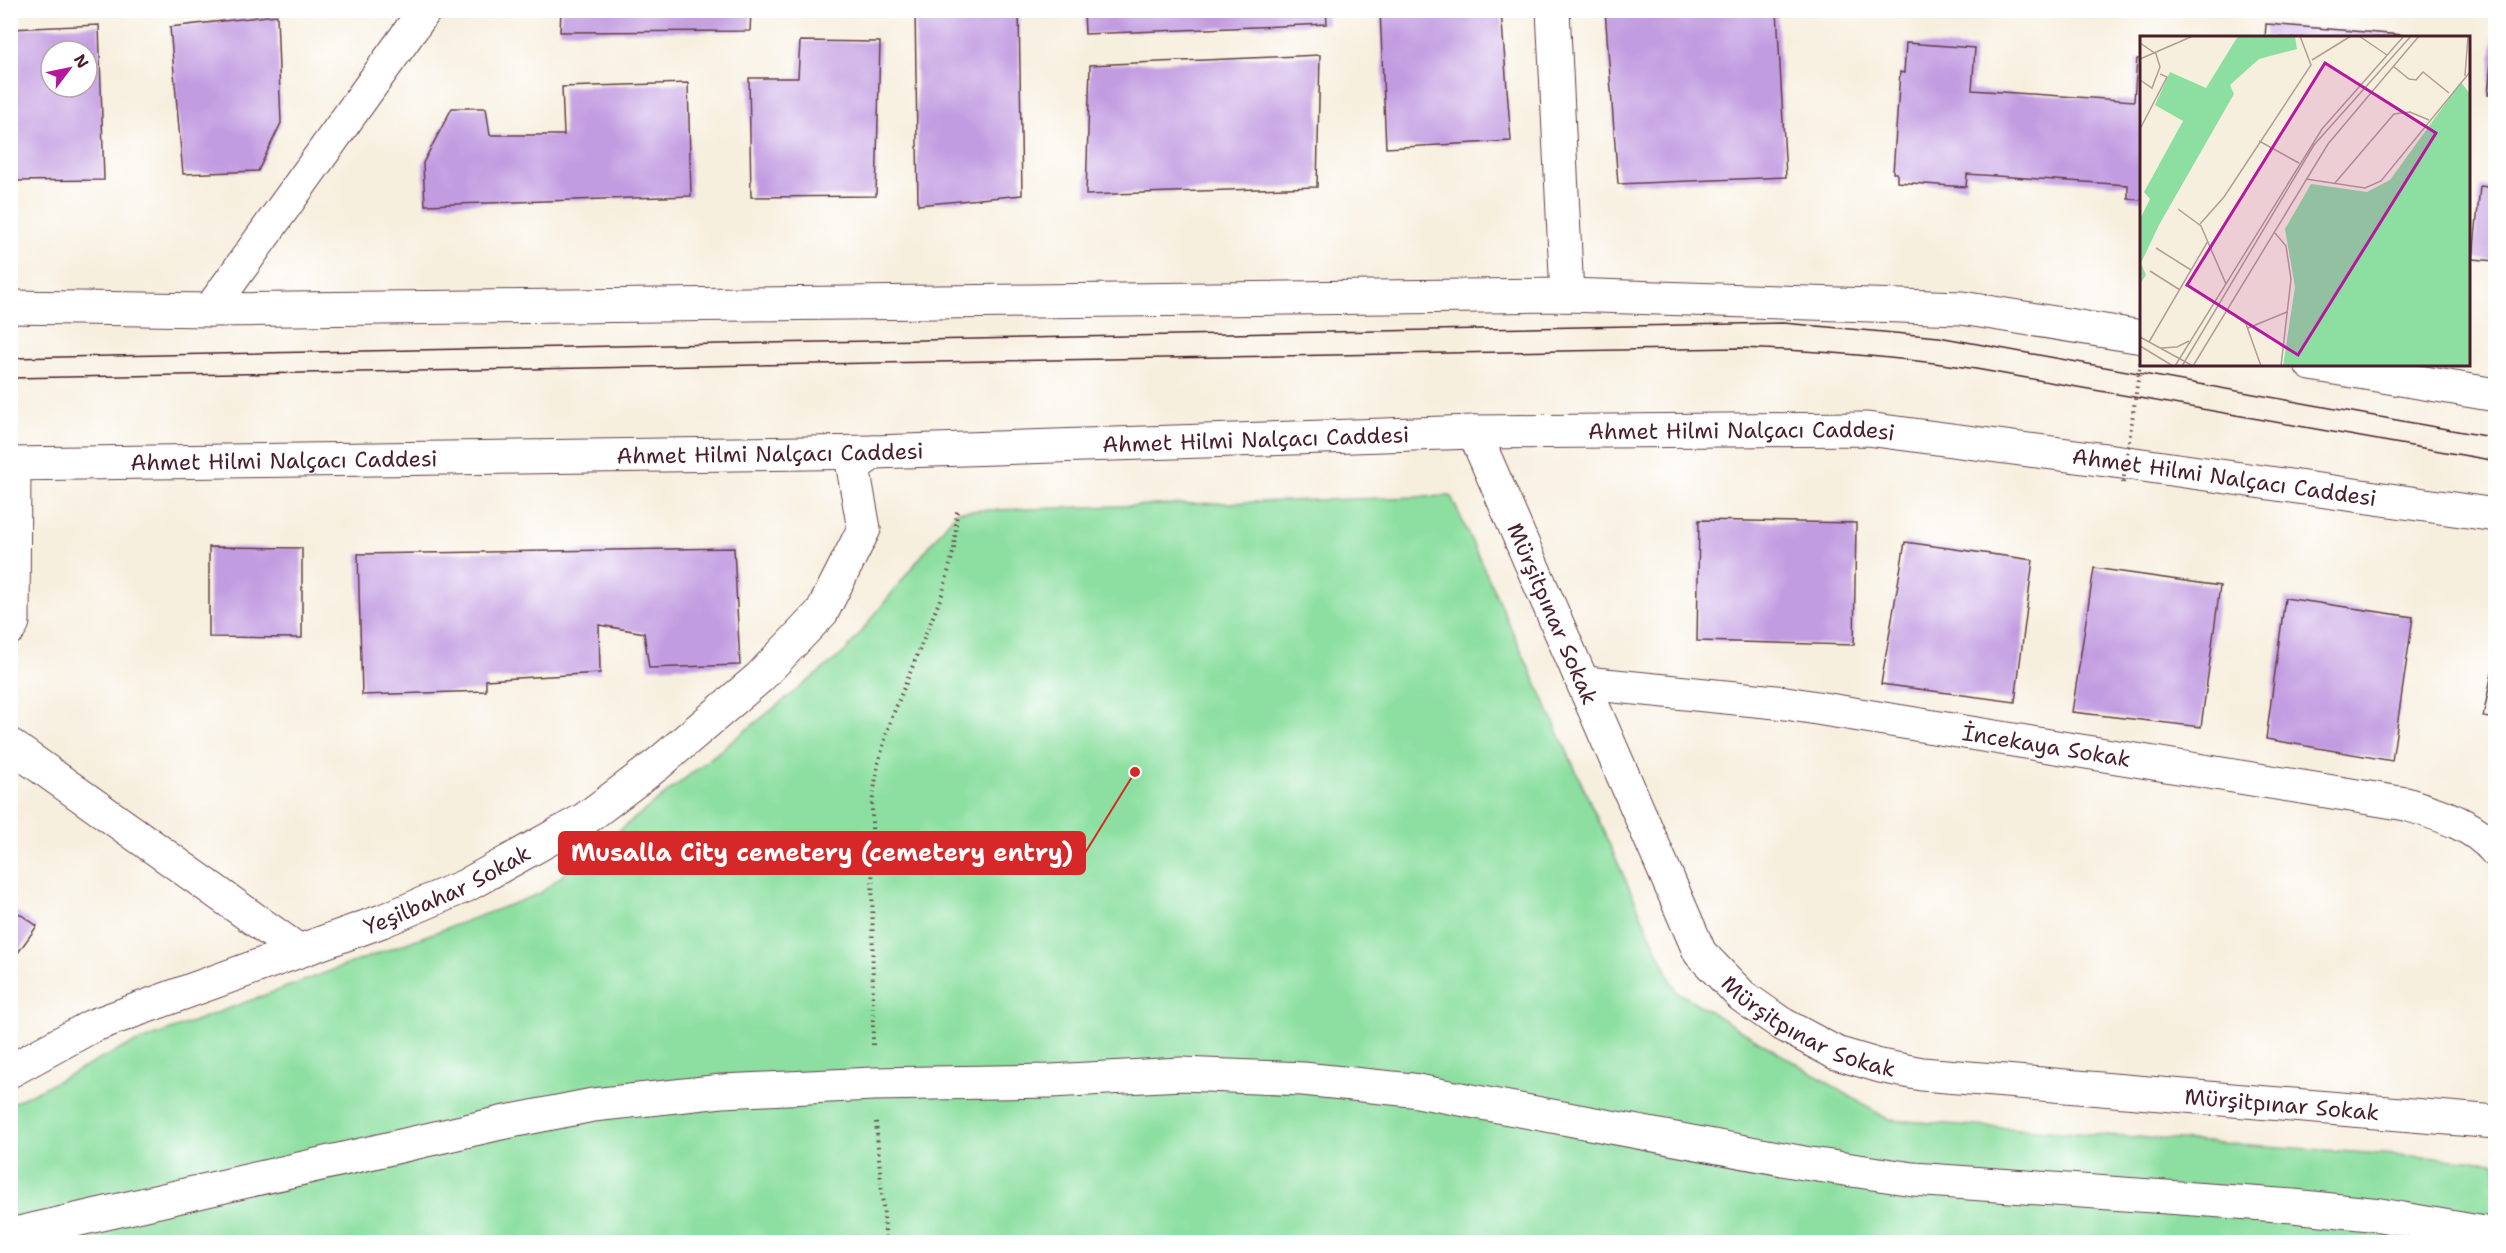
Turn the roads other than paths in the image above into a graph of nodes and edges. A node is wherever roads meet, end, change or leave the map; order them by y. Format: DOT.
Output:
graph roads {
  1 [pos="426,10"];
  2 [pos="1553,10"];
  3 [pos="1567,295"];
  4 [pos="10,307"];
  5 [pos="210,310"];
  6 [pos="2140,337"];
  7 [pos="2323,366"];
  8 [pos="2496,394"];
  9 [pos="1474,432"];
  10 [pos="874,452"];
  11 [pos="12,465"];
  12 [pos="2496,515"];
  13 [pos="10,628"];
  14 [pos="1584,683"];
  15 [pos="10,745"];
  16 [pos="2496,851"];
  17 [pos="299,951"];
  18 [pos="10,1071"];
  19 [pos="2496,1122"];
  20 [pos="10,1235"];
  21 [pos="2496,1235"];
  1 -- 5 [label="main road"];
  2 -- 3 [label="main road"];
  3 -- 5 [label="main road"];
  3 -- 6 [label="main road"];
  4 -- 5 [label="main road"];
  7 -- 8 [label="main road"];
  9 -- 10 [label="main road, Ahmet Hilmi Nalçacı Caddesi"];
  9 -- 12 [label="main road, Ahmet Hilmi Nalçacı Caddesi"];
  9 -- 14 [label="main road, Mürşitpınar Sokak"];
  10 -- 11 [label="main road, Ahmet Hilmi Nalçacı Caddesi"];
  10 -- 17 [label="main road, Yeşilbahar Sokak"];
  11 -- 13 [label="main road"];
  14 -- 16 [label="main road, İncekaya Sokak"];
  14 -- 19 [label="main road, Mürşitpınar Sokak"];
  15 -- 17 [label="main road"];
  17 -- 18 [label="main road, Yeşilbahar Sokak"];
  20 -- 21 [label="main road"];
}
